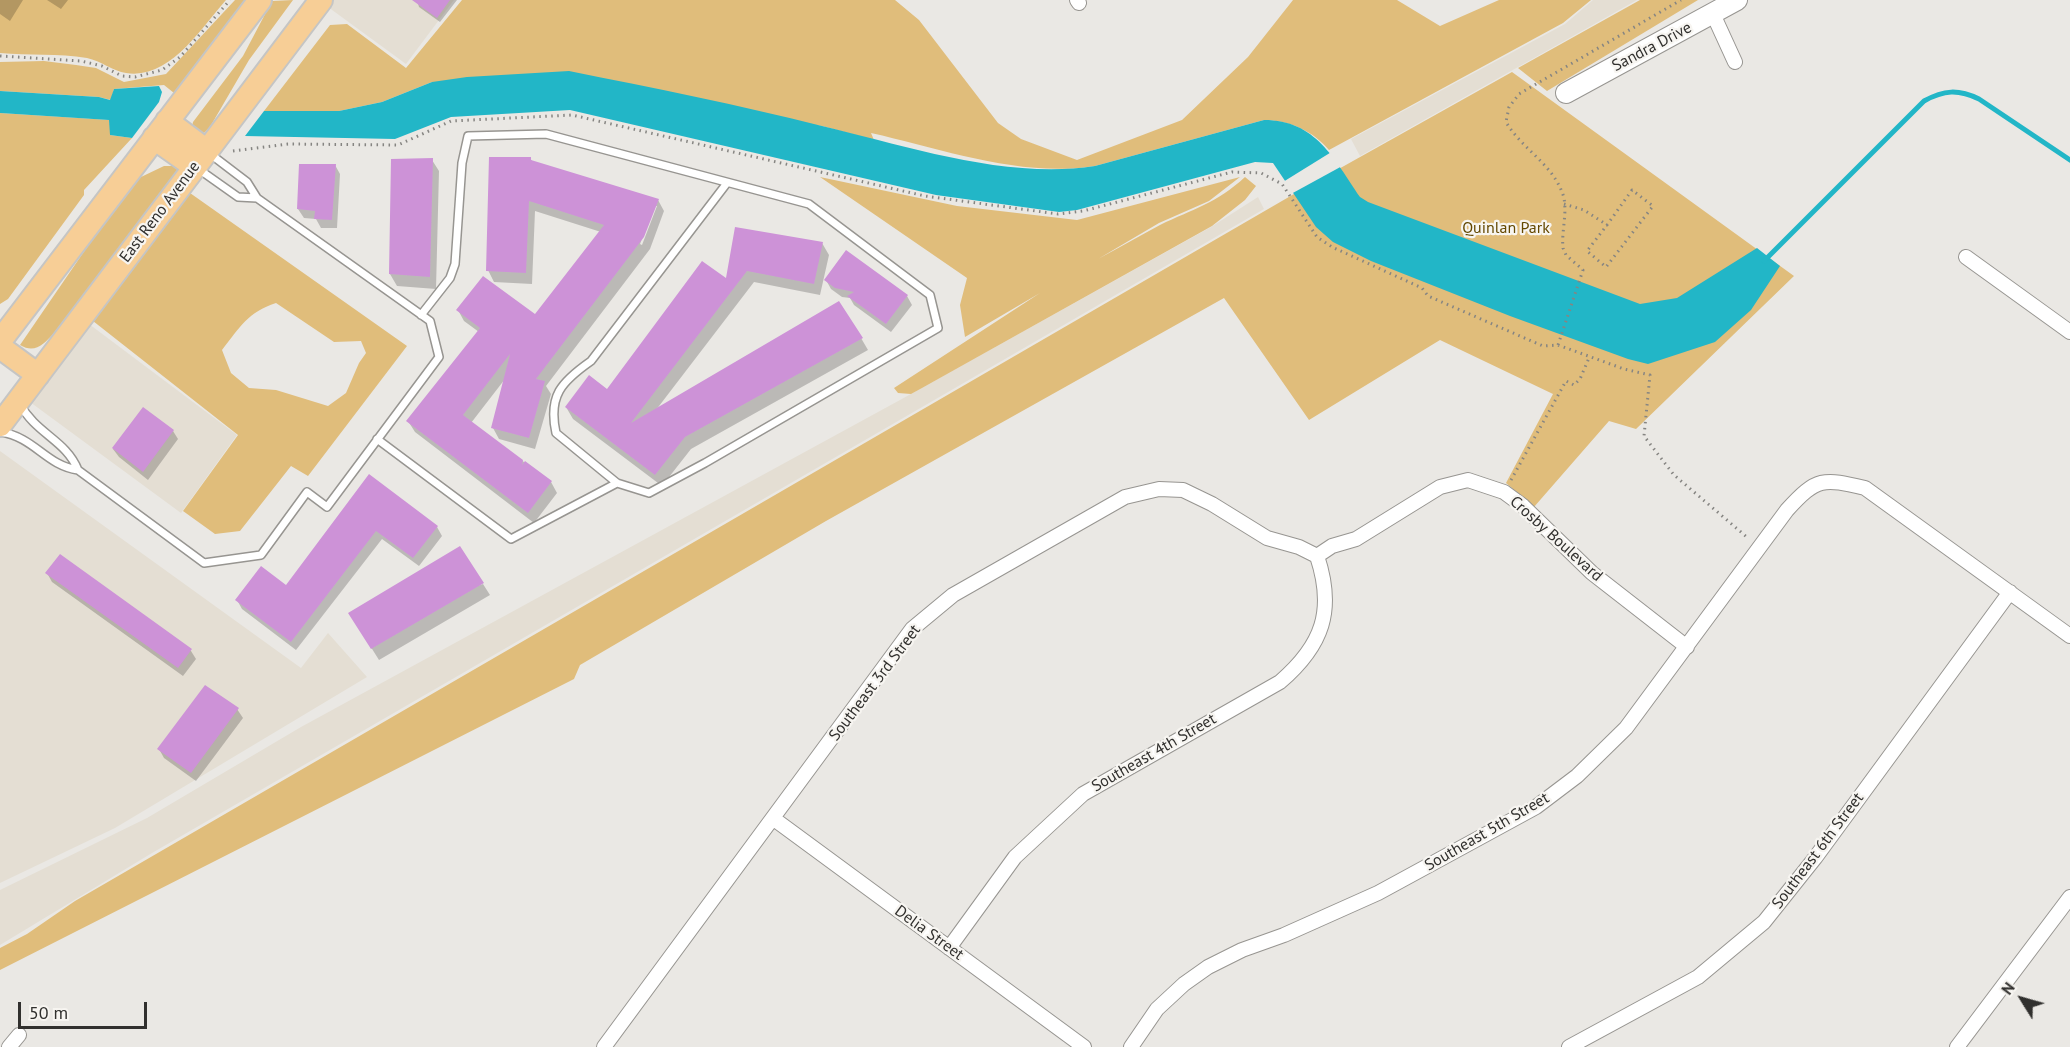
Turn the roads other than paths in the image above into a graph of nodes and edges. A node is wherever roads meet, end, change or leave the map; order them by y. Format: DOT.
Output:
graph roads {
  1 [pos="260,0"];
  2 [pos="321,0"];
  3 [pos="1737,0"];
  4 [pos="1713,14"];
  5 [pos="1735,62"];
  6 [pos="1566,93"];
  7 [pos="161,129"];
  8 [pos="201,159"];
  9 [pos="727,183"];
  10 [pos="257,198"];
  11 [pos="1966,257"];
  12 [pos="421,315"];
  13 [pos="2070,332"];
  14 [pos="0,341"];
  15 [pos="0,347"];
  16 [pos="38,375"];
  17 [pos="18,401"];
  18 [pos="0,425"];
  19 [pos="0,432"];
  20 [pos="377,439"];
  21 [pos="78,470"];
  22 [pos="617,483"];
  23 [pos="1317,556"];
  24 [pos="2010,592"];
  25 [pos="2070,636"];
  26 [pos="1687,647"];
  27 [pos="774,819"];
  28 [pos="2070,897"];
  29 [pos="949,948"];
  30 [pos="19,1035"];
  31 [pos="9,1047"];
  32 [pos="604,1047"];
  33 [pos="1084,1047"];
  34 [pos="1131,1047"];
  35 [pos="1569,1047"];
  36 [pos="1957,1047"];
  1 -- 7 [label="main road"];
  2 -- 8 [label="main road, East Reno Avenue"];
  3 -- 4 [label="street, Sandra Drive"];
  4 -- 5 [label="street"];
  4 -- 6 [label="street, Sandra Drive"];
  7 -- 8 [label="main road"];
  7 -- 14 [label="main road"];
  8 -- 10 [label="lane"];
  8 -- 10 [label="lane"];
  8 -- 16 [label="main road, East Reno Avenue"];
  9 -- 12 [label="lane"];
  9 -- 22 [label="lane"];
  9 -- 22 [label="lane"];
  10 -- 12 [label="lane"];
  11 -- 13 [label="street"];
  12 -- 20 [label="lane"];
  15 -- 16 [label="main road"];
  16 -- 17 [label="main road, East Reno Avenue"];
  17 -- 18 [label="main road, East Reno Avenue"];
  17 -- 21 [label="lane"];
  19 -- 21 [label="lane"];
  20 -- 21 [label="lane"];
  20 -- 22 [label="lane"];
  23 -- 26 [label="street, Crosby Boulevard"];
  23 -- 27 [label="street, Southeast 3rd Street"];
  23 -- 29 [label="street, Southeast 4th Street"];
  24 -- 25 [label="street"];
  24 -- 26 [label="street, Southeast 5th Street"];
  24 -- 35 [label="street, Southeast 6th Street"];
  26 -- 34 [label="street, Southeast 5th Street"];
  27 -- 29 [label="street, Delia Street"];
  27 -- 32 [label="street, Southeast 3rd Street"];
  28 -- 36 [label="street"];
  29 -- 33 [label="street, Delia Street"];
  30 -- 31 [label="street"];
}
